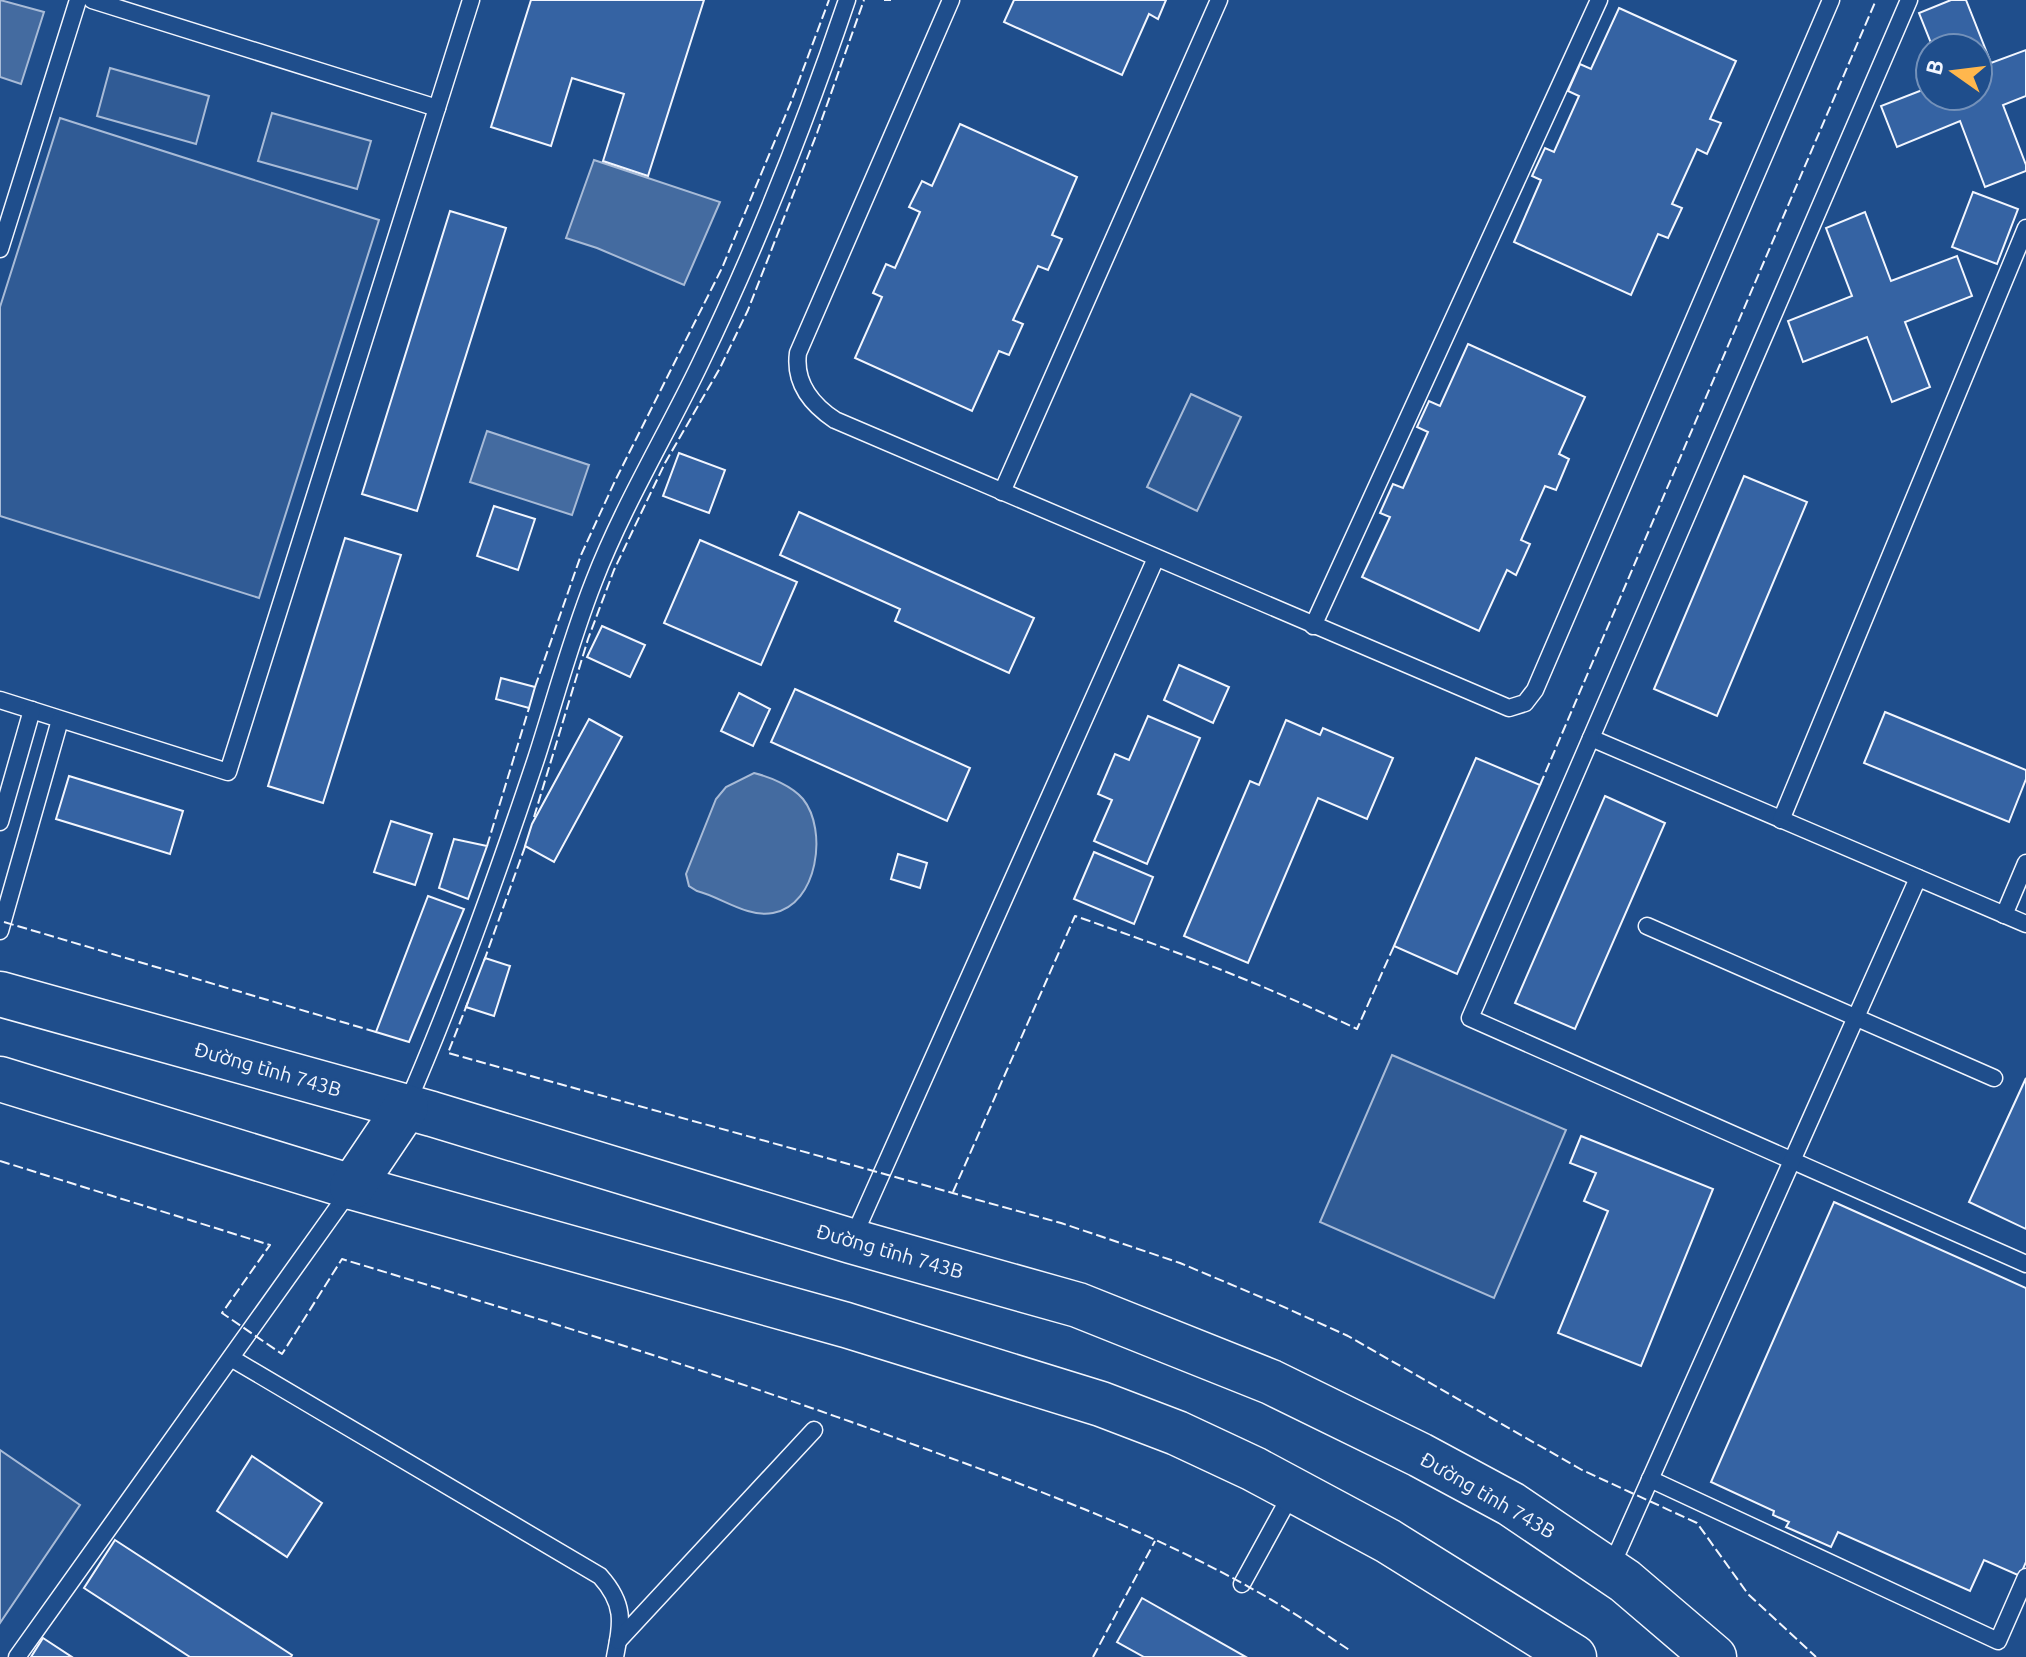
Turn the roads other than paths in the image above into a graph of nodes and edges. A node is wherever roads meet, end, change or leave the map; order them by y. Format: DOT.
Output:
graph roads {
  1 [pos="78,0"];
  2 [pos="92,0"];
  3 [pos="471,0"];
  4 [pos="847,0"];
  5 [pos="951,0"];
  6 [pos="1219,0"];
  7 [pos="1599,0"];
  8 [pos="1831,0"];
  9 [pos="1909,0"];
  10 [pos="437,108"];
  11 [pos="2026,228"];
  12 [pos="0,249"];
  13 [pos="1002,492"];
  14 [pos="1156,558"];
  15 [pos="1313,626"];
  16 [pos="0,700"];
  17 [pos="32,710"];
  18 [pos="60,720"];
  19 [pos="1591,738"];
  20 [pos="1781,820"];
  21 [pos="0,822"];
  22 [pos="2026,863"];
  23 [pos="1918,878"];
  24 [pos="2004,915"];
  25 [pos="2026,924"];
  26 [pos="1647,926"];
  27 [pos="0,931"];
  28 [pos="0,994"];
  29 [pos="1856,1017"];
  30 [pos="1994,1078"];
  31 [pos="0,1079"];
  32 [pos="406,1107"];
  33 [pos="1792,1160"];
  34 [pos="352,1187"];
  35 [pos="851,1241"];
  36 [pos="2026,1264"];
  37 [pos="231,1358"];
  38 [pos="814,1430"];
  39 [pos="1650,1479"];
  40 [pos="1293,1491"];
  41 [pos="1610,1570"];
  42 [pos="2026,1577"];
  43 [pos="1242,1584"];
  44 [pos="617,1649"];
  45 [pos="17,1657"];
  46 [pos="1574,1657"];
  47 [pos="1714,1657"];
  1 -- 12 [label="lane"];
  2 -- 10 [label="lane"];
  3 -- 10 [label="lane"];
  4 -- 32 [label="lane"];
  5 -- 13 [label="lane"];
  6 -- 13 [label="lane"];
  7 -- 15 [label="lane"];
  8 -- 15 [label="lane"];
  9 -- 19 [label="lane"];
  10 -- 18 [label="lane"];
  11 -- 20 [label="lane"];
  13 -- 14 [label="lane"];
  14 -- 15 [label="lane"];
  14 -- 35 [label="lane"];
  16 -- 17 [label="lane"];
  17 -- 18 [label="lane"];
  17 -- 21 [label="lane"];
  18 -- 27 [label="lane"];
  19 -- 20 [label="lane"];
  19 -- 33 [label="lane"];
  20 -- 23 [label="lane"];
  22 -- 24 [label="lane"];
  23 -- 24 [label="lane"];
  23 -- 29 [label="lane"];
  24 -- 25 [label="lane"];
  26 -- 29 [label="lane"];
  28 -- 32 [label="main road, Đường tỉnh 743B"];
  29 -- 30 [label="lane"];
  29 -- 33 [label="lane"];
  31 -- 34 [label="main road"];
  32 -- 34 [label="main road"];
  32 -- 35 [label="main road, Đường tỉnh 743B"];
  33 -- 36 [label="lane"];
  33 -- 39 [label="lane"];
  34 -- 37 [label="lane"];
  34 -- 40 [label="main road"];
  35 -- 41 [label="main road, Đường tỉnh 743B"];
  37 -- 44 [label="lane"];
  37 -- 45 [label="lane"];
  38 -- 44 [label="lane"];
  39 -- 41 [label="lane"];
  39 -- 42 [label="lane"];
  40 -- 43 [label="lane"];
  40 -- 46 [label="main road"];
  41 -- 47 [label="main road, Đường tỉnh 743B"];
}
